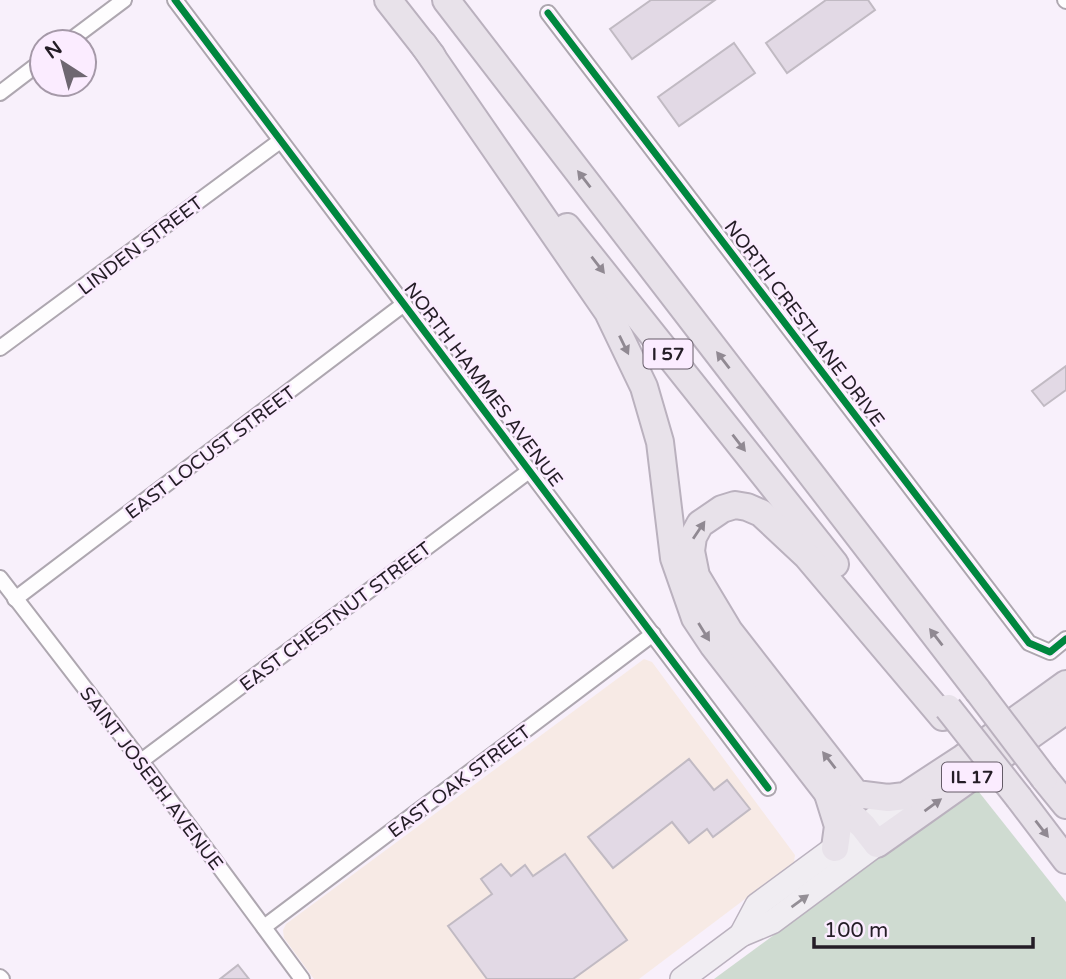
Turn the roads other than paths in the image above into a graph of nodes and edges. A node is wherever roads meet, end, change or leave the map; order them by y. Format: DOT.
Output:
graph roads {
  1 [pos="124,0"];
  2 [pos="175,0"];
  3 [pos="388,0"];
  4 [pos="446,0"];
  5 [pos="548,13"];
  6 [pos="87,28"];
  7 [pos="423,44"];
  8 [pos="28,72"];
  9 [pos="0,93"];
  10 [pos="280,141"];
  11 [pos="404,304"];
  12 [pos="0,348"];
  13 [pos="529,471"];
  14 [pos="0,578"];
  15 [pos="16,599"];
  16 [pos="653,634"];
  17 [pos="1066,639"];
  18 [pos="1066,684"];
  19 [pos="1066,710"];
  20 [pos="946,712"];
  21 [pos="141,761"];
  22 [pos="768,788"];
  23 [pos="827,792"];
  24 [pos="856,794"];
  25 [pos="905,796"];
  26 [pos="1066,805"];
  27 [pos="870,835"];
  28 [pos="835,848"];
  29 [pos="1066,860"];
  30 [pos="264,927"];
  31 [pos="741,935"];
  32 [pos="302,979"];
  33 [pos="682,979"];
  1 -- 6 [label="street"];
  2 -- 10 [label="street, NORTH HAMMES AVENUE"];
  3 -- 7 [label="highway, I 57"];
  26 -- 4 [label="highway, I 57, one-way, bridge"];
  5 -- 17 [label="street, NORTH CRESTLANE DRIVE"];
  7 -- 20 [label="highway, I 57, one-way"];
  7 -- 23 [label="highway, one-way"];
  8 -- 9 [label="street"];
  10 -- 11 [label="street, NORTH HAMMES AVENUE"];
  10 -- 12 [label="street, LINDEN STREET"];
  11 -- 13 [label="street, NORTH HAMMES AVENUE"];
  11 -- 15 [label="street, EAST LOCUST STREET"];
  13 -- 16 [label="street, NORTH HAMMES AVENUE"];
  13 -- 21 [label="street, EAST CHESTNUT STREET"];
  14 -- 15 [label="street, SAINT JOSEPH AVENUE"];
  15 -- 21 [label="street, SAINT JOSEPH AVENUE"];
  16 -- 22 [label="street, NORTH HAMMES AVENUE"];
  16 -- 30 [label="street, EAST OAK STREET"];
  18 -- 25 [label="highway, IL 17"];
  27 -- 19 [label="highway, IL 17, one-way"];
  24 -- 20 [label="highway, one-way"];
  20 -- 29 [label="highway, one-way, bridge"];
  21 -- 30 [label="street, SAINT JOSEPH AVENUE"];
  23 -- 27 [label="highway"];
  23 -- 28 [label="highway"];
  24 -- 25 [label="highway"];
  24 -- 27 [label="highway"];
  25 -- 27 [label="main road, IL 17"];
  27 -- 28 [label="main road, IL 17"];
  31 -- 27 [label="main road, IL 17, one-way"];
  28 -- 31 [label="main road, IL 17"];
  30 -- 32 [label="street, SAINT JOSEPH AVENUE"];
  31 -- 33 [label="main road, IL 17"];
}
